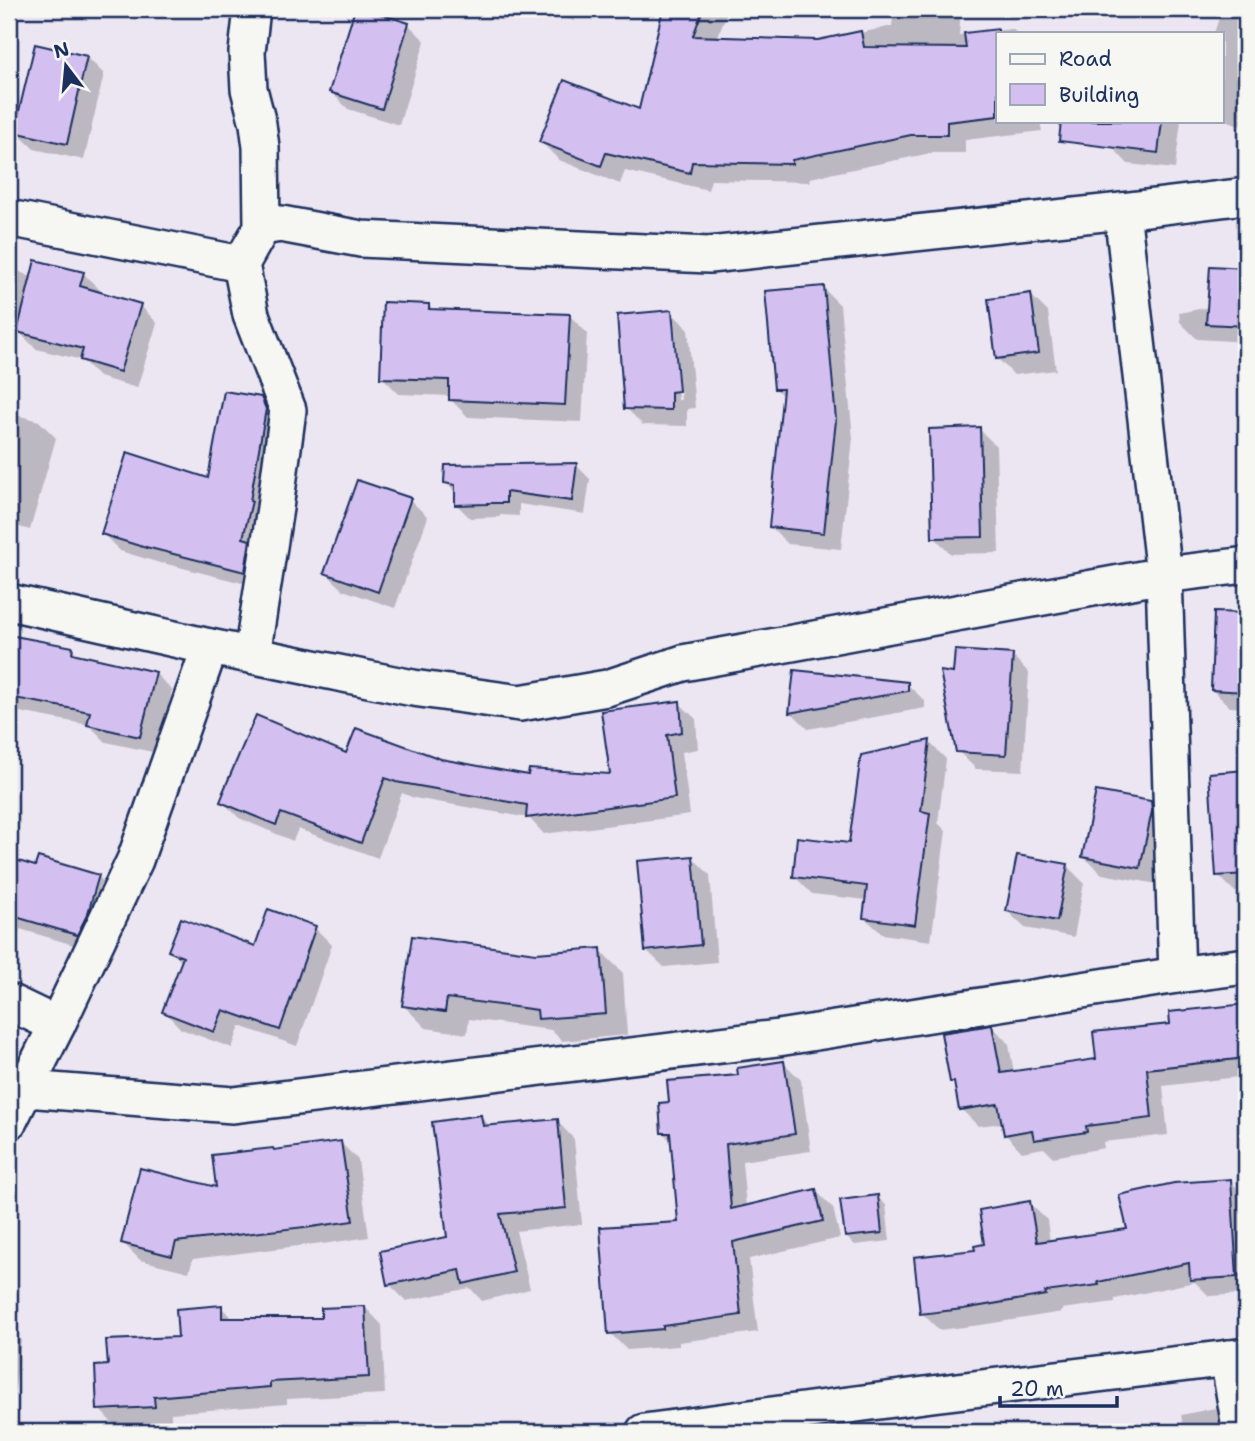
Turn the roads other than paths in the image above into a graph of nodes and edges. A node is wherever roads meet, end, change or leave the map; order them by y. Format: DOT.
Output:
graph roads {
  1 [pos="252,9"];
  2 [pos="1246,196"];
  3 [pos="1122,211"];
  4 [pos="9,218"];
  5 [pos="262,227"];
  6 [pos="241,264"];
  7 [pos="1246,565"];
  8 [pos="1164,575"];
  9 [pos="9,602"];
  10 [pos="210,647"];
  11 [pos="252,655"];
  12 [pos="1246,966"];
  13 [pos="1177,975"];
  14 [pos="9,1002"];
  15 [pos="57,1025"];
  16 [pos="26,1089"];
  17 [pos="9,1121"];
  18 [pos="1237,1357"];
  19 [pos="644,1432"];
  20 [pos="1241,1432"];
  1 -- 5 [label="street"];
  2 -- 3 [label="street"];
  3 -- 5 [label="street"];
  3 -- 8 [label="street"];
  4 -- 6 [label="street"];
  5 -- 6 [label="street"];
  6 -- 11 [label="street"];
  7 -- 8 [label="street"];
  8 -- 11 [label="street"];
  8 -- 13 [label="street"];
  9 -- 10 [label="street"];
  10 -- 11 [label="street"];
  10 -- 15 [label="street"];
  12 -- 13 [label="street"];
  13 -- 16 [label="street"];
  14 -- 15 [label="street"];
  15 -- 16 [label="street"];
  16 -- 17 [label="street"];
  18 -- 19 [label="street"];
  18 -- 20 [label="street"];
}
